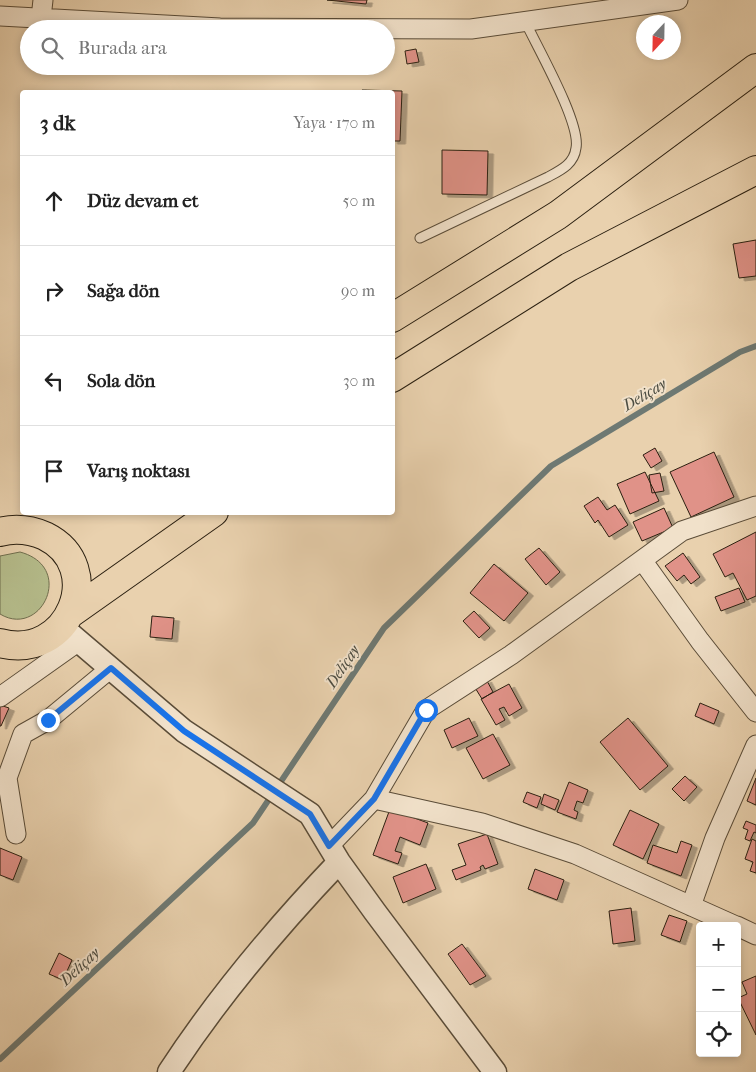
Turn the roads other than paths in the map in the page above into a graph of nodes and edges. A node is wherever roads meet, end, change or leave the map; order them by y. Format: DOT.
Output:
graph roads {
  1 [pos="678,0"];
  2 [pos="42,9"];
  3 [pos="0,16"];
  4 [pos="145,20"];
  5 [pos="524,21"];
  6 [pos="395,28"];
  7 [pos="756,68"];
  8 [pos="756,170"];
  9 [pos="420,238"];
  10 [pos="395,316"];
  11 [pos="395,376"];
  12 [pos="756,506"];
  13 [pos="36,515"];
  14 [pos="210,515"];
  15 [pos="9,531"];
  16 [pos="642,560"];
  17 [pos="71,627"];
  18 [pos="6,649"];
  19 [pos="111,668"];
  20 [pos="0,697"];
  21 [pos="756,712"];
  22 [pos="756,745"];
  23 [pos="3,775"];
  24 [pos="374,799"];
  25 [pos="16,834"];
  26 [pos="334,854"];
  27 [pos="691,906"];
  28 [pos="728,922"];
  29 [pos="741,928"];
  30 [pos="756,934"];
  31 [pos="169,1072"];
  32 [pos="494,1072"];
  1 -- 5 [label="street"];
  2 -- 3 [label="street"];
  2 -- 4 [label="street"];
  5 -- 6 [label="street"];
  5 -- 9 [label="lane"];
  7 -- 10 [label="highway"];
  8 -- 11 [label="highway"];
  12 -- 16 [label="street"];
  13 -- 15 [label="highway"];
  14 -- 17 [label="highway"];
  15 -- 17 [label="highway"];
  16 -- 21 [label="street"];
  16 -- 24 [label="street"];
  17 -- 18 [label="highway"];
  17 -- 19 [label="street"];
  17 -- 20 [label="street"];
  19 -- 23 [label="street"];
  19 -- 26 [label="street"];
  22 -- 27 [label="street"];
  23 -- 25 [label="street"];
  24 -- 26 [label="street"];
  24 -- 27 [label="street"];
  26 -- 31 [label="street"];
  26 -- 32 [label="street"];
  27 -- 28 [label="street"];
  29 -- 30 [label="street"];
}
